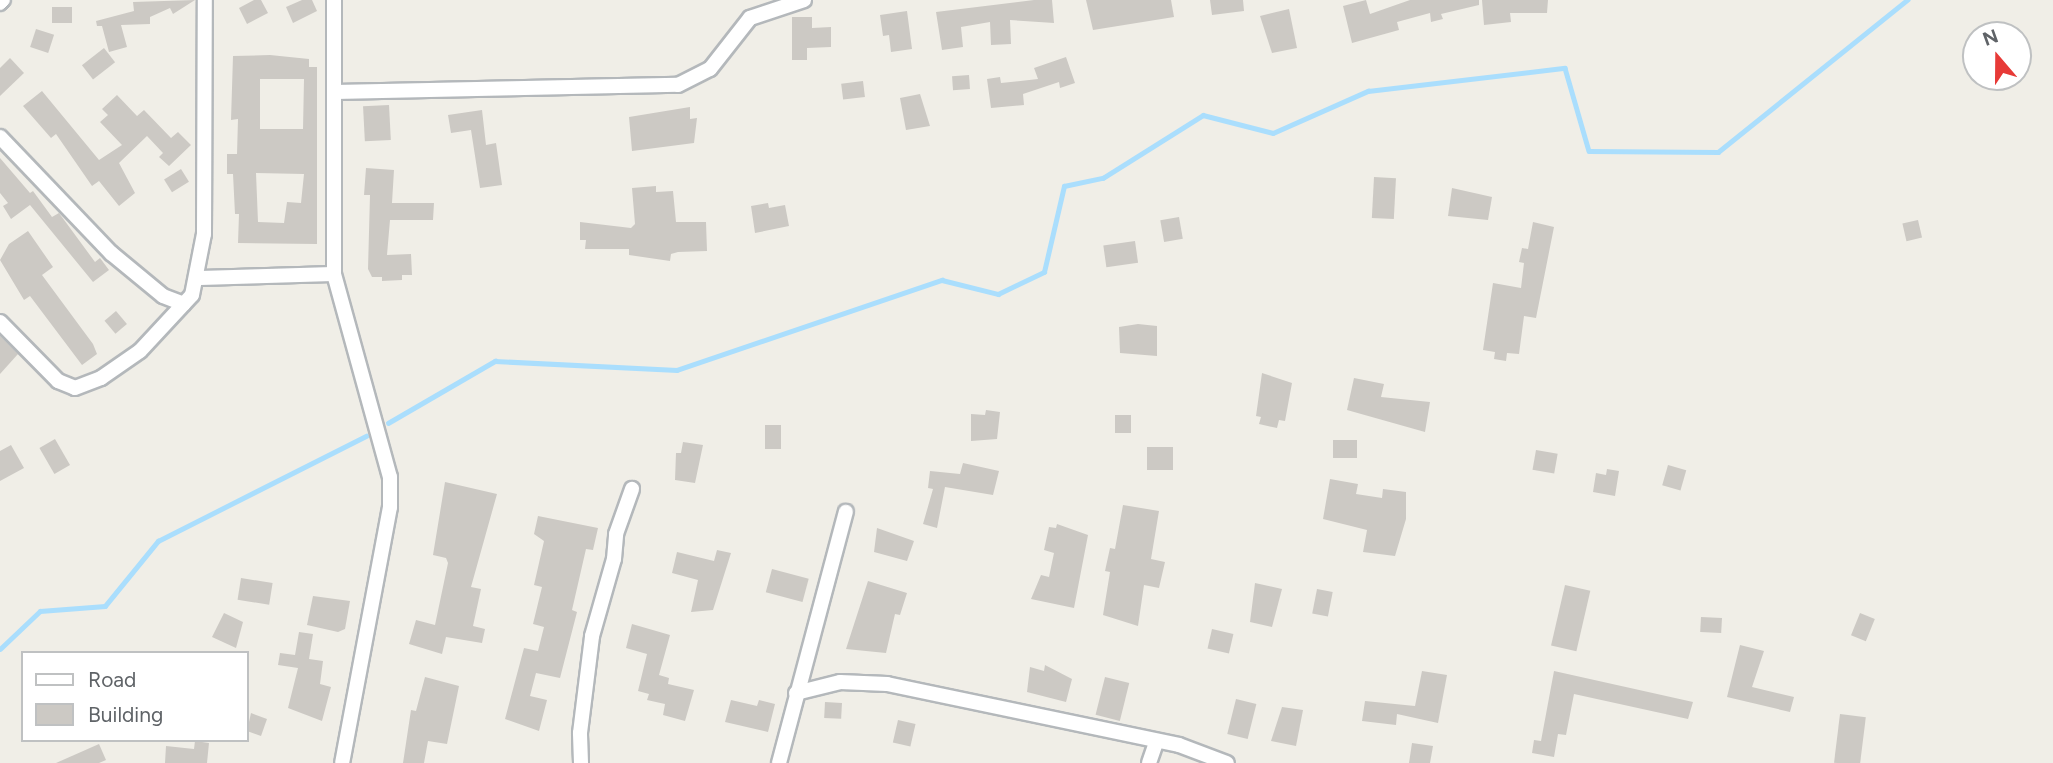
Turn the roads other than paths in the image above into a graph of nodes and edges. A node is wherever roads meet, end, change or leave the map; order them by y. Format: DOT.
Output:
graph roads {
  1 [pos="205,0"];
  2 [pos="334,0"];
  3 [pos="804,0"];
  4 [pos="335,92"];
  5 [pos="0,137"];
  6 [pos="334,274"];
  7 [pos="199,278"];
  8 [pos="184,304"];
  9 [pos="0,322"];
  10 [pos="632,489"];
  11 [pos="846,512"];
  12 [pos="796,693"];
  13 [pos="1156,743"];
  14 [pos="342,763"];
  15 [pos="581,763"];
  16 [pos="779,763"];
  17 [pos="1149,763"];
  18 [pos="1227,763"];
  1 -- 7 [label="street"];
  2 -- 4 [label="street"];
  3 -- 4 [label="street"];
  4 -- 6 [label="street"];
  5 -- 8 [label="street"];
  6 -- 7 [label="street"];
  6 -- 14 [label="street"];
  7 -- 8 [label="street"];
  8 -- 9 [label="street"];
  10 -- 15 [label="street"];
  11 -- 12 [label="street"];
  12 -- 13 [label="street"];
  12 -- 16 [label="street"];
  13 -- 17 [label="street"];
  13 -- 18 [label="street"];
}
